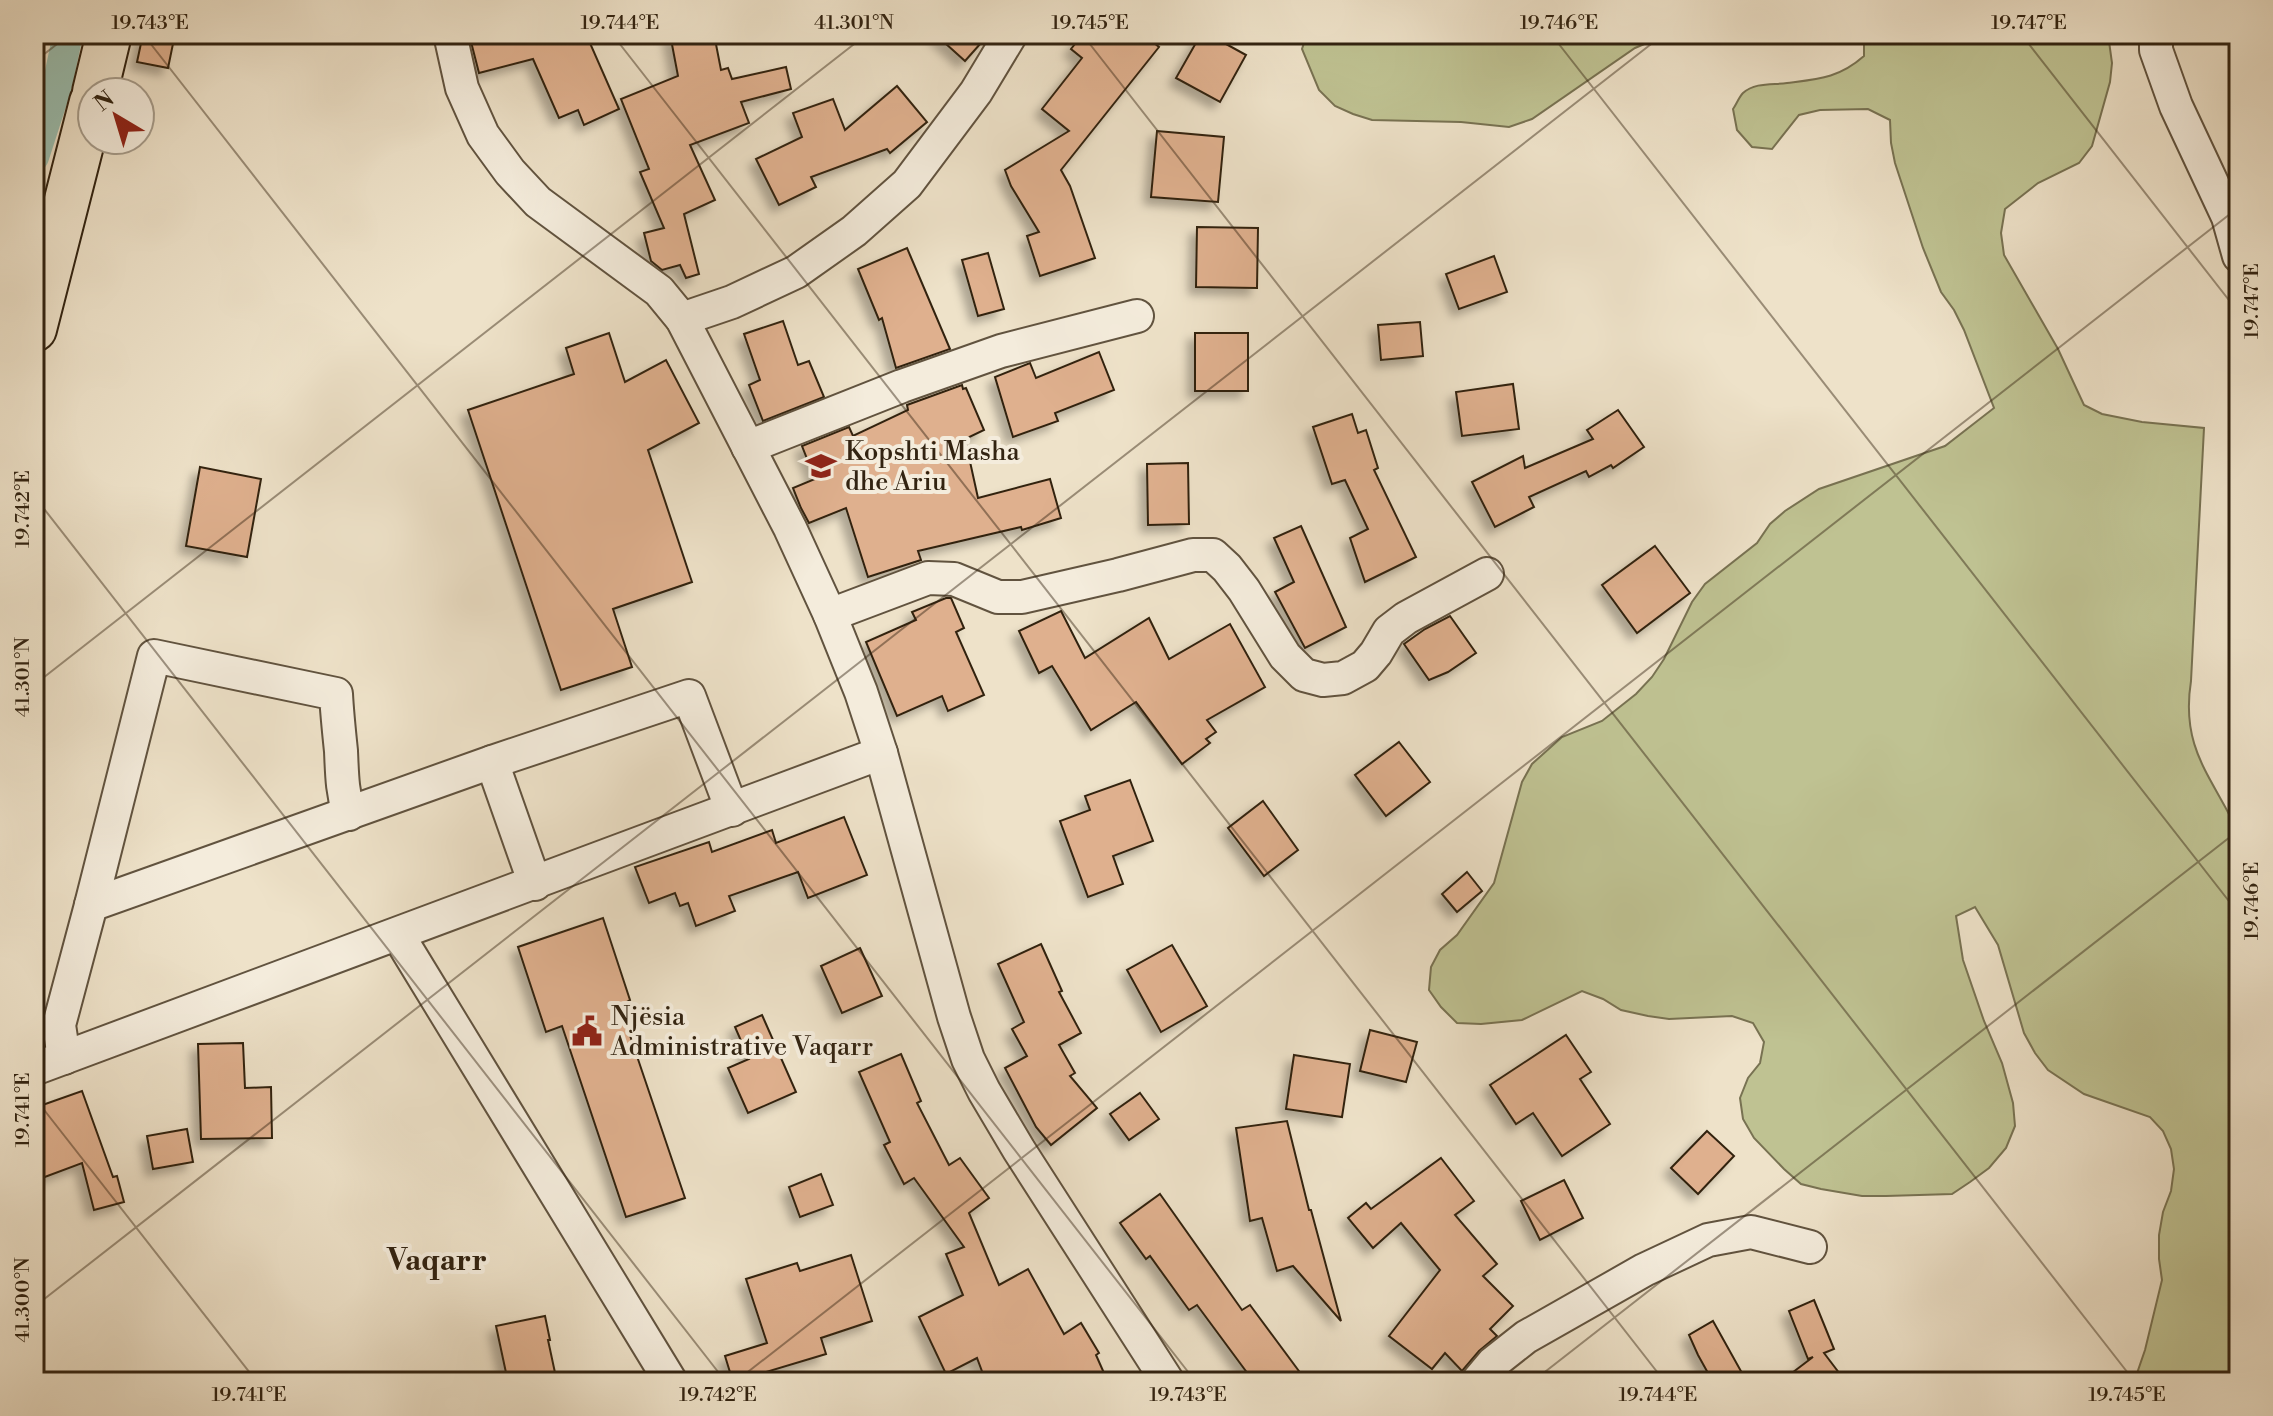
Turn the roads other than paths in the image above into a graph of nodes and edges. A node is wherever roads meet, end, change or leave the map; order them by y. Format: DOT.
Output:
graph roads {
  1 [pos="109,34"];
  2 [pos="450,34"];
  3 [pos="1011,34"];
  4 [pos="2156,34"];
  5 [pos="99,76"];
  6 [pos="78,156"];
  7 [pos="2239,256"];
  8 [pos="1137,316"];
  9 [pos="682,319"];
  10 [pos="34,329"];
  11 [pos="748,447"];
  12 [pos="1487,574"];
  13 [pos="830,615"];
  14 [pos="881,753"];
  15 [pos="492,762"];
  16 [pos="732,810"];
  17 [pos="349,814"];
  18 [pos="535,884"];
  19 [pos="91,905"];
  20 [pos="398,935"];
  21 [pos="64,1058"];
  22 [pos="34,1069"];
  23 [pos="1810,1247"];
  24 [pos="671,1382"];
  25 [pos="1168,1382"];
  26 [pos="1477,1382"];
  1 -- 5 [label="main road"];
  2 -- 9 [label="street"];
  3 -- 9 [label="street"];
  4 -- 7 [label="street"];
  6 -- 10 [label="main road"];
  8 -- 11 [label="street"];
  9 -- 11 [label="street"];
  11 -- 13 [label="street"];
  12 -- 13 [label="street"];
  13 -- 14 [label="street"];
  14 -- 16 [label="street"];
  14 -- 25 [label="street"];
  15 -- 16 [label="street"];
  15 -- 17 [label="street"];
  15 -- 18 [label="street"];
  16 -- 18 [label="street"];
  17 -- 19 [label="street"];
  17 -- 19 [label="street"];
  18 -- 20 [label="street"];
  19 -- 21 [label="street"];
  20 -- 21 [label="street"];
  20 -- 24 [label="street"];
  21 -- 22 [label="street"];
  23 -- 26 [label="street"];
}
